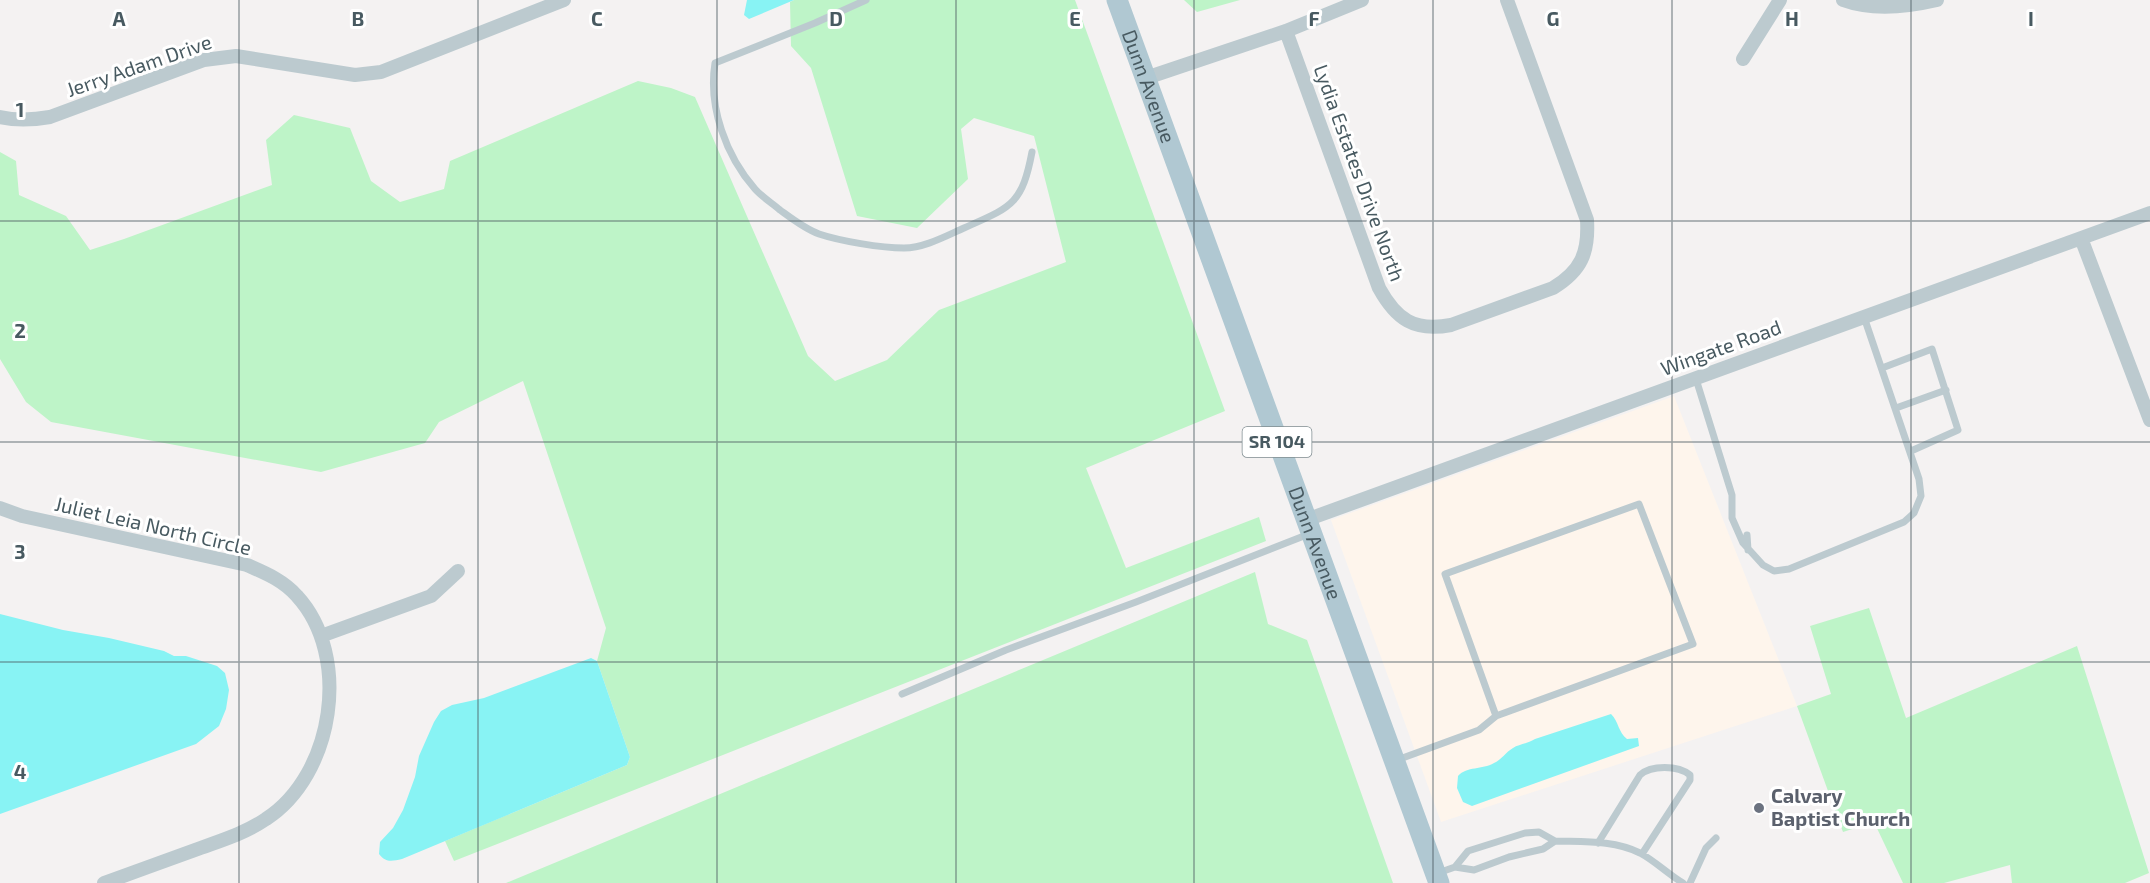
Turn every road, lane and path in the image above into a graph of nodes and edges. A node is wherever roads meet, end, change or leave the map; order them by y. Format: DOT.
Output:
graph roads {
  1 [pos="564,0"];
  2 [pos="866,0"];
  3 [pos="1117,0"];
  4 [pos="1362,0"];
  5 [pos="1507,0"];
  6 [pos="1780,0"];
  7 [pos="1843,0"];
  8 [pos="1937,0"];
  9 [pos="1286,31"];
  10 [pos="1743,59"];
  11 [pos="1146,78"];
  12 [pos="0,117"];
  13 [pos="1032,152"];
  14 [pos="2150,213"];
  15 [pos="2081,238"];
  16 [pos="1864,317"];
  17 [pos="1882,368"];
  18 [pos="1696,379"];
  19 [pos="1946,390"];
  20 [pos="1896,408"];
  21 [pos="2150,420"];
  22 [pos="1911,451"];
  23 [pos="1732,500"];
  24 [pos="0,508"];
  25 [pos="1738,512"];
  26 [pos="1309,527"];
  27 [pos="1747,535"];
  28 [pos="1748,550"];
  29 [pos="458,571"];
  30 [pos="321,636"];
  31 [pos="902,694"];
  32 [pos="1496,716"];
  33 [pos="1395,761"];
  34 [pos="1716,838"];
  35 [pos="1555,841"];
  36 [pos="1598,843"];
  37 [pos="1642,854"];
  38 [pos="1443,875"];
  39 [pos="104,883"];
  40 [pos="1683,883"];
  41 [pos="1690,883"];
  1 -- 12 [label="street, Jerry Adam Drive"];
  2 -- 13 [label="lane"];
  3 -- 11 [label="main road, Dunn Avenue / SR 104"];
  4 -- 9 [label="street"];
  5 -- 9 [label="street, Lydia Estates Drive North"];
  6 -- 10 [label="street"];
  7 -- 8 [label="street"];
  9 -- 11 [label="street"];
  11 -- 26 [label="main road, Dunn Avenue / SR 104"];
  14 -- 15 [label="street, Wingate Road"];
  15 -- 16 [label="street, Wingate Road"];
  15 -- 21 [label="street"];
  16 -- 17 [label="lane"];
  16 -- 18 [label="street, Wingate Road"];
  17 -- 19 [label="lane"];
  17 -- 20 [label="lane"];
  18 -- 23 [label="lane"];
  18 -- 26 [label="street, Wingate Road"];
  19 -- 20 [label="lane"];
  19 -- 22 [label="lane"];
  20 -- 22 [label="lane"];
  22 -- 28 [label="lane"];
  23 -- 25 [label="lane"];
  23 -- 28 [label="lane"];
  24 -- 30 [label="street, Juliet Leia North Circle"];
  26 -- 31 [label="lane"];
  26 -- 33 [label="main road, Dunn Avenue / SR 104"];
  27 -- 28 [label="lane"];
  29 -- 30 [label="street"];
  30 -- 39 [label="street, Juliet Leia North Circle"];
  32 -- 32 [label="lane"];
  32 -- 33 [label="lane"];
  33 -- 38 [label="main road, Dunn Avenue / SR 104"];
  34 -- 41 [label="lane"];
  35 -- 36 [label="lane"];
  35 -- 38 [label="lane"];
  35 -- 38 [label="lane"];
  36 -- 37 [label="lane"];
  36 -- 37 [label="lane"];
  37 -- 40 [label="lane"];
}
